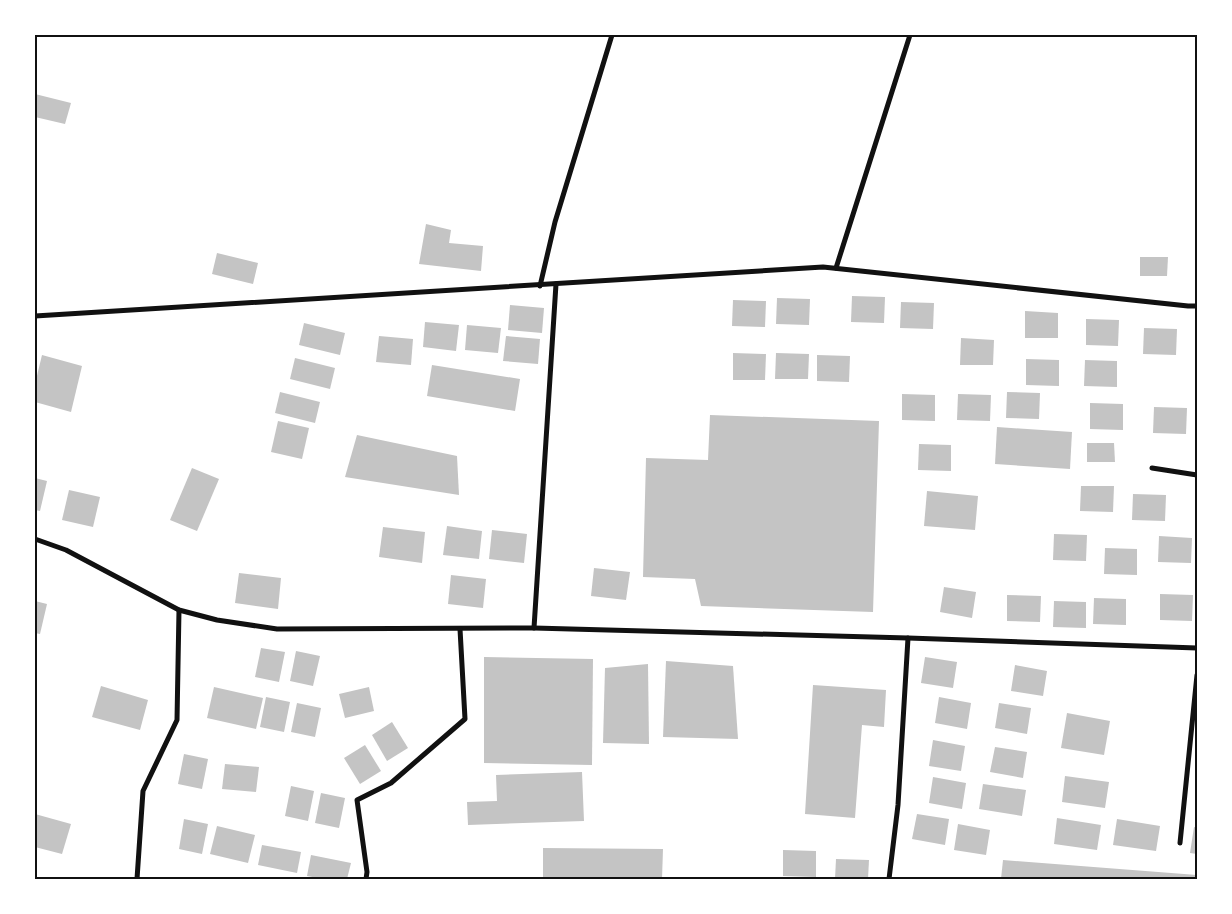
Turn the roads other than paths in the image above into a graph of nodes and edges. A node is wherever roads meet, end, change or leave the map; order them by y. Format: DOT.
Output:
graph roads {
  1 [pos="612,35"];
  2 [pos="910,35"];
  3 [pos="836,268"];
  4 [pos="556,284"];
  5 [pos="540,286"];
  6 [pos="1197,306"];
  7 [pos="35,316"];
  8 [pos="1152,468"];
  9 [pos="1197,475"];
  10 [pos="35,539"];
  11 [pos="179,610"];
  12 [pos="534,628"];
  13 [pos="460,629"];
  14 [pos="908,638"];
  15 [pos="1197,648"];
  16 [pos="1197,675"];
  17 [pos="1180,843"];
  18 [pos="137,879"];
  19 [pos="366,879"];
  20 [pos="889,879"];
  1 -- 5 [label="street"];
  2 -- 3 [label="street"];
  3 -- 4 [label="street"];
  3 -- 6 [label="street"];
  4 -- 5 [label="street"];
  4 -- 12 [label="street"];
  5 -- 7 [label="street"];
  8 -- 9 [label="street"];
  10 -- 11 [label="street"];
  11 -- 13 [label="street"];
  11 -- 18 [label="street"];
  12 -- 13 [label="street"];
  12 -- 14 [label="street"];
  13 -- 19 [label="street"];
  14 -- 15 [label="street"];
  14 -- 20 [label="street"];
  16 -- 17 [label="street"];
}
